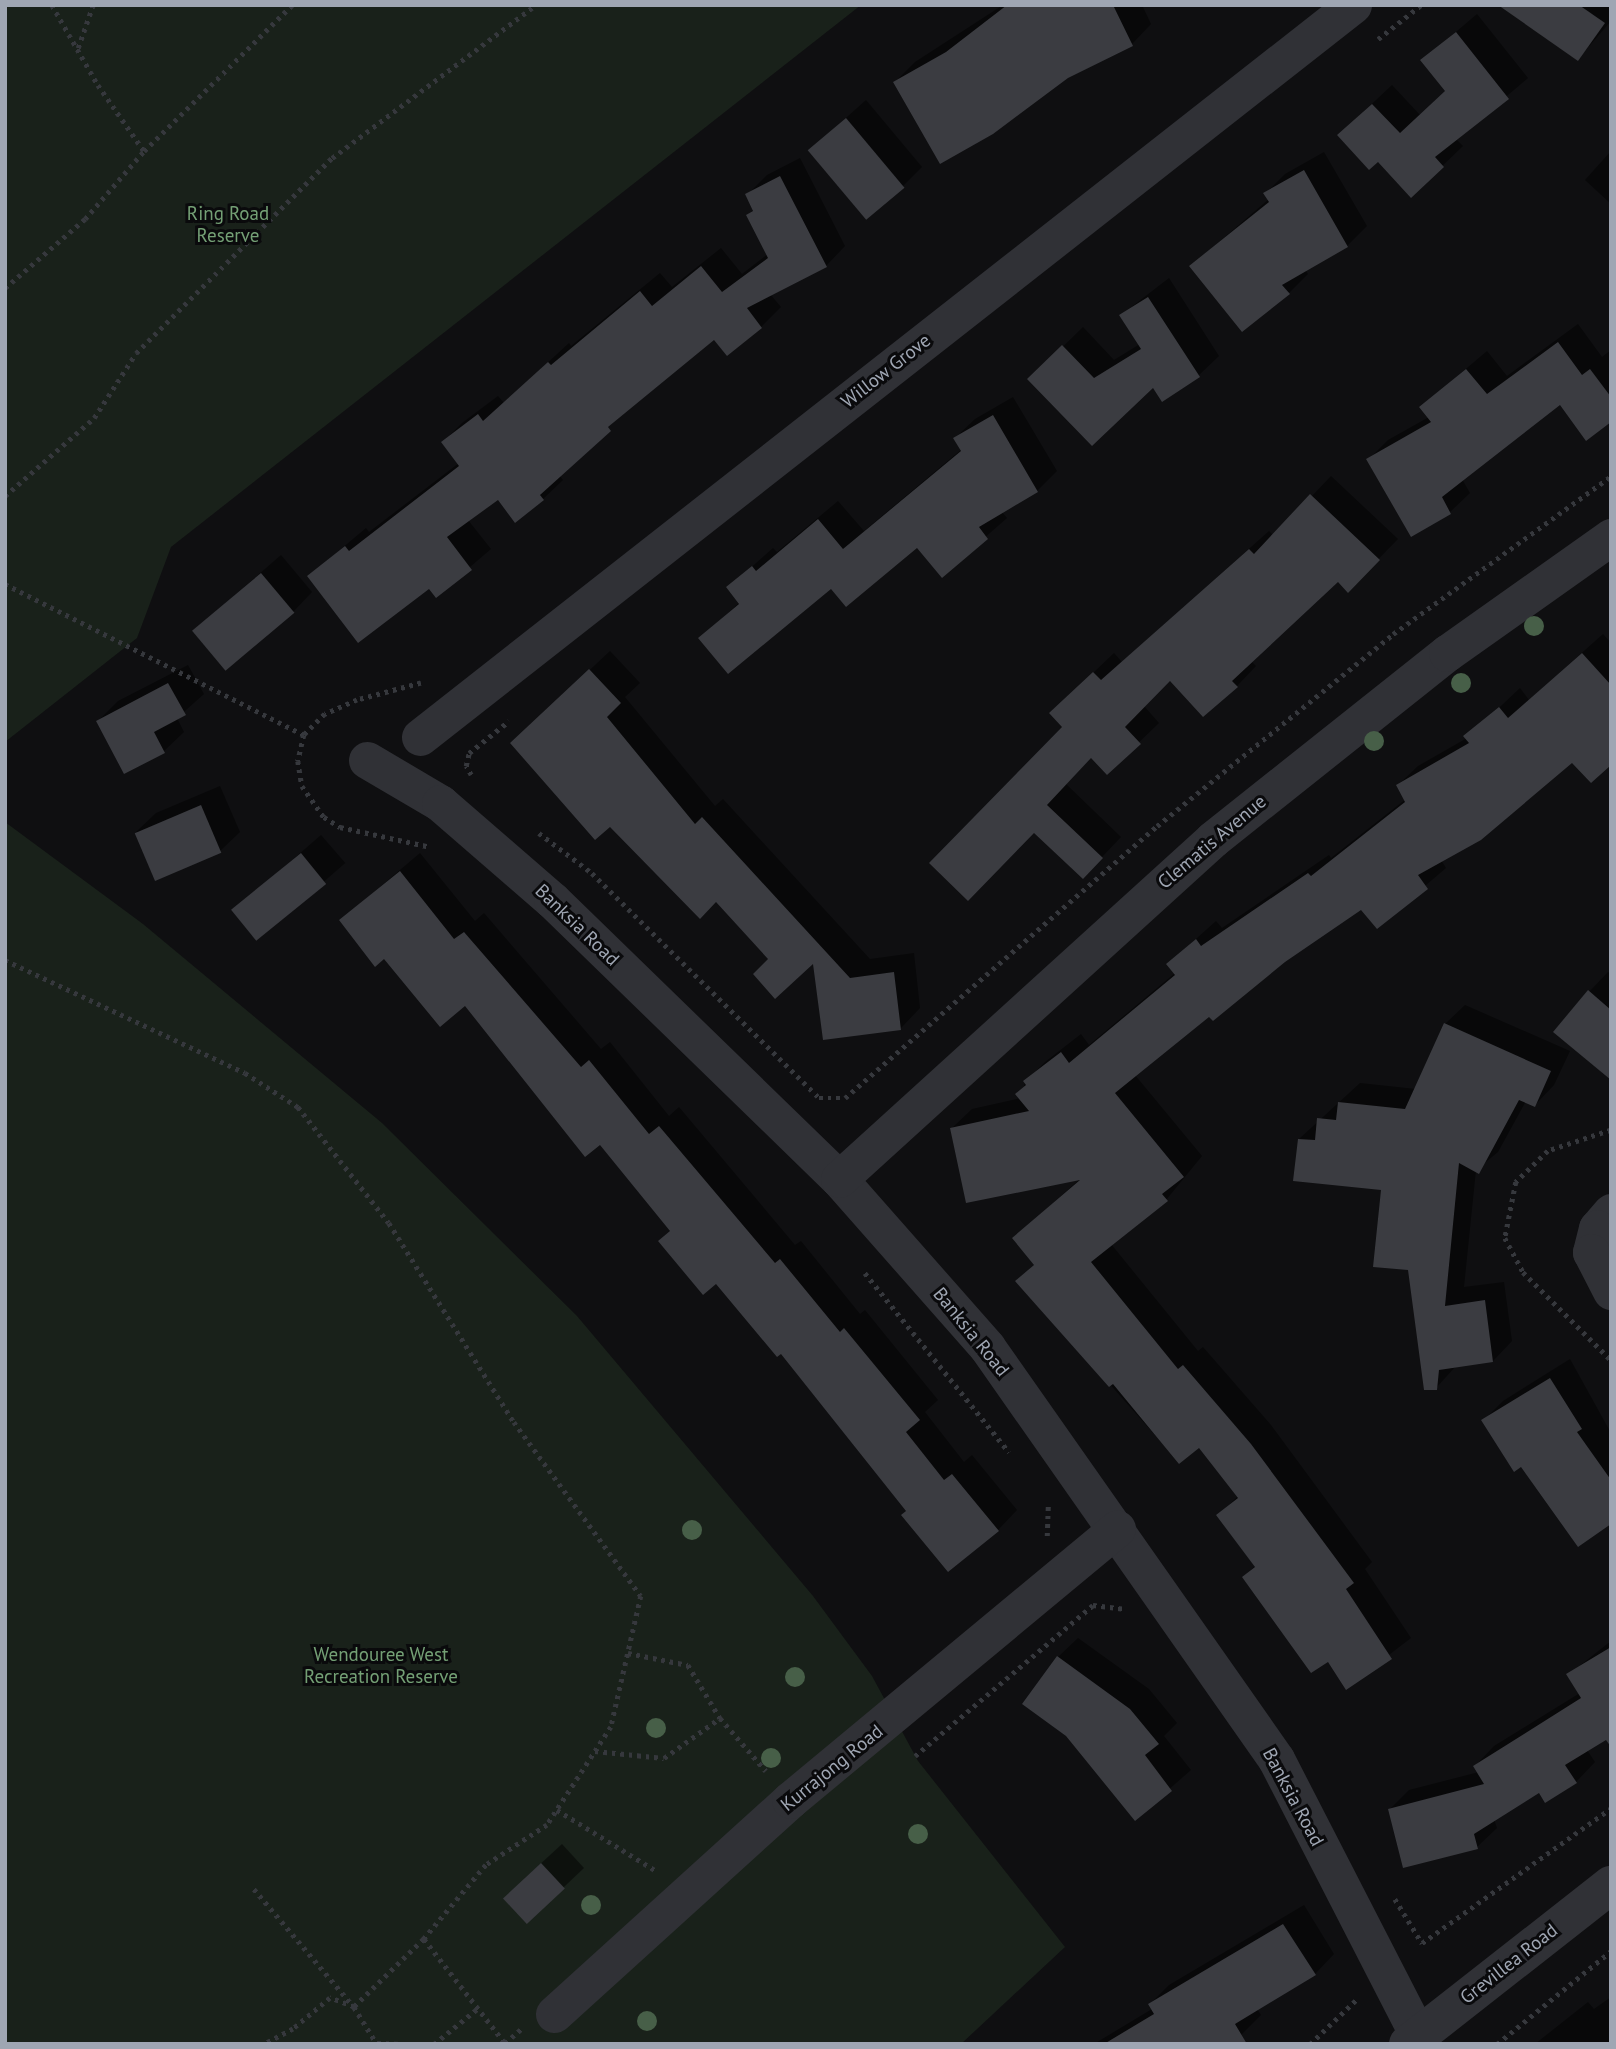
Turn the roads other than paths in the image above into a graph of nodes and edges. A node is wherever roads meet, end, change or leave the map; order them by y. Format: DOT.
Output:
graph roads {
  1 [pos="1353,5"];
  2 [pos="1611,537"];
  3 [pos="420,737"];
  4 [pos="367,760"];
  5 [pos="839,1179"];
  6 [pos="1611,1212"];
  7 [pos="1611,1291"];
  8 [pos="1117,1530"];
  9 [pos="1611,1885"];
  10 [pos="554,2014"];
  11 [pos="1413,2039"];
  1 -- 3 [label="street, Willow Grove"];
  2 -- 5 [label="street, Clematis Avenue"];
  4 -- 5 [label="street, Banksia Road"];
  5 -- 8 [label="street, Banksia Road"];
  6 -- 7 [label="street"];
  8 -- 10 [label="street, Kurrajong Road"];
  8 -- 11 [label="street, Banksia Road"];
  9 -- 11 [label="street, Grevillea Road"];
}
